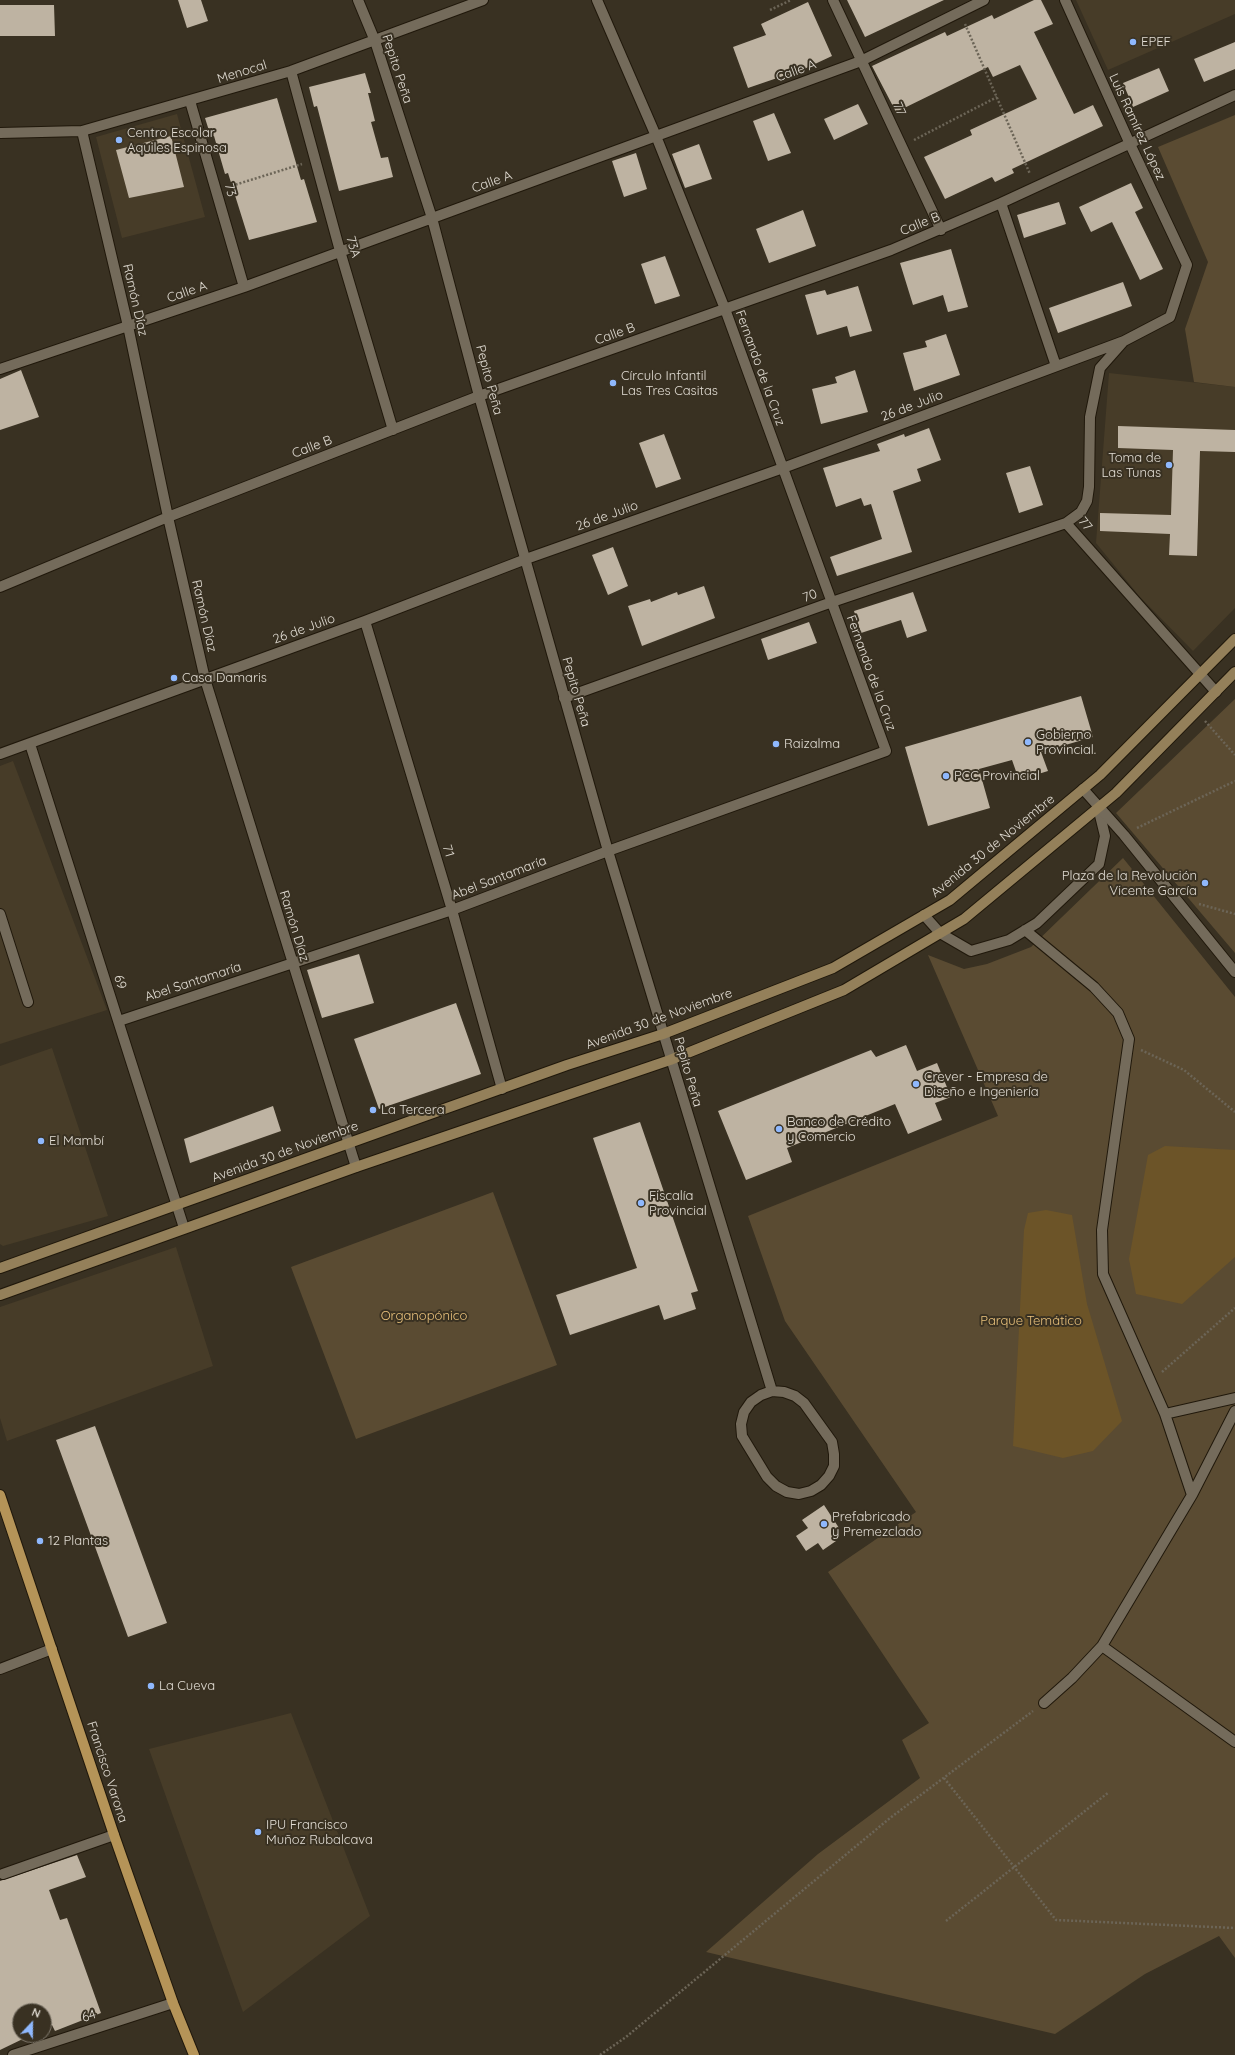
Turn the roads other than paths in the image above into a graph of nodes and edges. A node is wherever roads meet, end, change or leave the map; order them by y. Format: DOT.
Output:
graph roads {
  1 [pos="358,0"];
  2 [pos="483,0"];
  3 [pos="597,0"];
  4 [pos="833,0"];
  5 [pos="984,0"];
  6 [pos="1065,0"];
  7 [pos="375,41"];
  8 [pos="861,61"];
  9 [pos="291,71"];
  10 [pos="1235,95"];
  11 [pos="190,101"];
  12 [pos="82,131"];
  13 [pos="0,133"];
  14 [pos="656,136"];
  15 [pos="1130,144"];
  16 [pos="1001,203"];
  17 [pos="432,218"];
  18 [pos="941,230"];
  19 [pos="340,251"];
  20 [pos="1187,265"];
  21 [pos="244,286"];
  22 [pos="724,309"];
  23 [pos="128,326"];
  24 [pos="1124,341"];
  25 [pos="1056,366"];
  26 [pos="0,369"];
  27 [pos="479,396"];
  28 [pos="393,430"];
  29 [pos="783,468"];
  30 [pos="168,517"];
  31 [pos="1066,523"];
  32 [pos="526,559"];
  33 [pos="0,588"];
  34 [pos="832,602"];
  35 [pos="365,621"];
  36 [pos="1235,639"];
  37 [pos="1235,672"];
  38 [pos="1201,675"];
  39 [pos="205,679"];
  40 [pos="1216,692"];
  41 [pos="564,698"];
  42 [pos="30,744"];
  43 [pos="886,751"];
  44 [pos="0,754"];
  45 [pos="1083,789"];
  46 [pos="1098,807"];
  47 [pos="608,851"];
  48 [pos="452,910"];
  49 [pos="0,914"];
  50 [pos="924,915"];
  51 [pos="1024,930"];
  52 [pos="940,933"];
  53 [pos="292,963"];
  54 [pos="1235,972"];
  55 [pos="28,1002"];
  56 [pos="119,1021"];
  57 [pos="663,1034"];
  58 [pos="670,1060"];
  59 [pos="502,1089"];
  60 [pos="348,1143"];
  61 [pos="356,1167"];
  62 [pos="177,1204"];
  63 [pos="184,1228"];
  64 [pos="0,1268"];
  65 [pos="0,1295"];
  66 [pos="772,1391"];
  67 [pos="1235,1398"];
  68 [pos="1235,1411"];
  69 [pos="1165,1414"];
  70 [pos="0,1495"];
  71 [pos="1192,1495"];
  72 [pos="1102,1646"];
  73 [pos="52,1649"];
  74 [pos="0,1669"];
  75 [pos="1044,1703"];
  76 [pos="1235,1742"];
  77 [pos="114,1835"];
  78 [pos="3,1874"];
  79 [pos="173,2003"];
  80 [pos="13,2055"];
  81 [pos="194,2055"];
  1 -- 7 [label="street, Pepito Peña"];
  2 -- 7 [label="street, Menocal"];
  3 -- 14 [label="street, Fernando de la Cruz"];
  4 -- 8 [label="street, 77"];
  5 -- 8 [label="street, Calle A"];
  6 -- 15 [label="street, Luis Ramírez López"];
  7 -- 9 [label="street, Menocal"];
  7 -- 17 [label="street, Pepito Peña"];
  8 -- 14 [label="street, Calle A"];
  8 -- 18 [label="street, 77"];
  9 -- 11 [label="street, Menocal"];
  9 -- 19 [label="street, 73A"];
  10 -- 15 [label="street, Calle B"];
  11 -- 12 [label="street, Menocal"];
  11 -- 21 [label="street, 73"];
  12 -- 13 [label="street, Menocal"];
  12 -- 23 [label="street, Ramón Díaz"];
  14 -- 17 [label="street, Calle A"];
  14 -- 22 [label="street, Fernando de la Cruz"];
  15 -- 16 [label="street, Calle B"];
  15 -- 20 [label="street, Luis Ramírez López"];
  16 -- 18 [label="street, Calle B"];
  16 -- 25 [label="street"];
  17 -- 19 [label="street, Calle A"];
  17 -- 27 [label="street, Pepito Peña"];
  18 -- 22 [label="street, Calle B"];
  19 -- 21 [label="street, Calle A"];
  19 -- 28 [label="street, 73A"];
  20 -- 24 [label="street, 26 de Julio"];
  21 -- 23 [label="street, Calle A"];
  22 -- 27 [label="street, Calle B"];
  22 -- 29 [label="street, Fernando de la Cruz"];
  23 -- 26 [label="street, Calle A"];
  23 -- 30 [label="street, Ramón Díaz"];
  24 -- 25 [label="street, 26 de Julio"];
  24 -- 31 [label="street, 77"];
  25 -- 29 [label="street, 26 de Julio"];
  27 -- 28 [label="street, Calle B"];
  27 -- 32 [label="street, Pepito Peña"];
  28 -- 30 [label="street, Calle B"];
  29 -- 32 [label="street, 26 de Julio"];
  29 -- 34 [label="street, Fernando de la Cruz"];
  30 -- 33 [label="street, Calle B"];
  30 -- 39 [label="street, Ramón Díaz"];
  31 -- 34 [label="street, 70"];
  31 -- 38 [label="street, 77"];
  32 -- 35 [label="street, 26 de Julio"];
  32 -- 41 [label="street, Pepito Peña"];
  34 -- 41 [label="street, 70"];
  34 -- 43 [label="street, Fernando de la Cruz"];
  35 -- 39 [label="street, 26 de Julio"];
  35 -- 48 [label="street, 71"];
  36 -- 38 [label="main road, Avenida 30 de Noviembre"];
  37 -- 40 [label="main road"];
  38 -- 40 [label="street, 77"];
  38 -- 45 [label="main road, Avenida 30 de Noviembre"];
  39 -- 42 [label="street, 26 de Julio"];
  39 -- 53 [label="street, Ramón Díaz"];
  40 -- 46 [label="main road"];
  41 -- 47 [label="street, Pepito Peña"];
  42 -- 44 [label="street, 26 de Julio"];
  42 -- 56 [label="street, 69"];
  43 -- 47 [label="street, Abel Santamaría"];
  45 -- 46 [label="street"];
  45 -- 50 [label="main road, Avenida 30 de Noviembre"];
  46 -- 51 [label="street"];
  46 -- 52 [label="main road"];
  46 -- 54 [label="street"];
  47 -- 48 [label="street, Abel Santamaría"];
  47 -- 57 [label="street, Pepito Peña"];
  48 -- 53 [label="street, Abel Santamaría"];
  48 -- 59 [label="street, 71"];
  49 -- 55 [label="street"];
  50 -- 52 [label="street"];
  50 -- 57 [label="main road, Avenida 30 de Noviembre"];
  51 -- 52 [label="street"];
  51 -- 69 [label="street"];
  52 -- 58 [label="main road"];
  53 -- 56 [label="street, Abel Santamaría"];
  53 -- 60 [label="street, Ramón Díaz"];
  56 -- 62 [label="street, 69"];
  57 -- 58 [label="street, Pepito Peña"];
  57 -- 59 [label="main road, Avenida 30 de Noviembre"];
  58 -- 61 [label="main road"];
  58 -- 66 [label="street, Pepito Peña"];
  59 -- 60 [label="main road, Avenida 30 de Noviembre"];
  60 -- 61 [label="street, Ramón Díaz"];
  60 -- 62 [label="main road, Avenida 30 de Noviembre"];
  61 -- 63 [label="main road"];
  62 -- 63 [label="street, 69"];
  62 -- 64 [label="main road, Avenida 30 de Noviembre"];
  63 -- 65 [label="main road"];
  66 -- 66 [label="street"];
  67 -- 69 [label="street"];
  68 -- 71 [label="street"];
  69 -- 71 [label="street"];
  70 -- 73 [label="main road, Francisco Varona"];
  71 -- 72 [label="street"];
  72 -- 75 [label="street"];
  72 -- 76 [label="street"];
  73 -- 74 [label="street"];
  73 -- 77 [label="main road, Francisco Varona"];
  77 -- 78 [label="street"];
  77 -- 79 [label="main road, Francisco Varona"];
  79 -- 80 [label="street, 64"];
  79 -- 81 [label="main road, Francisco Varona"];
}
